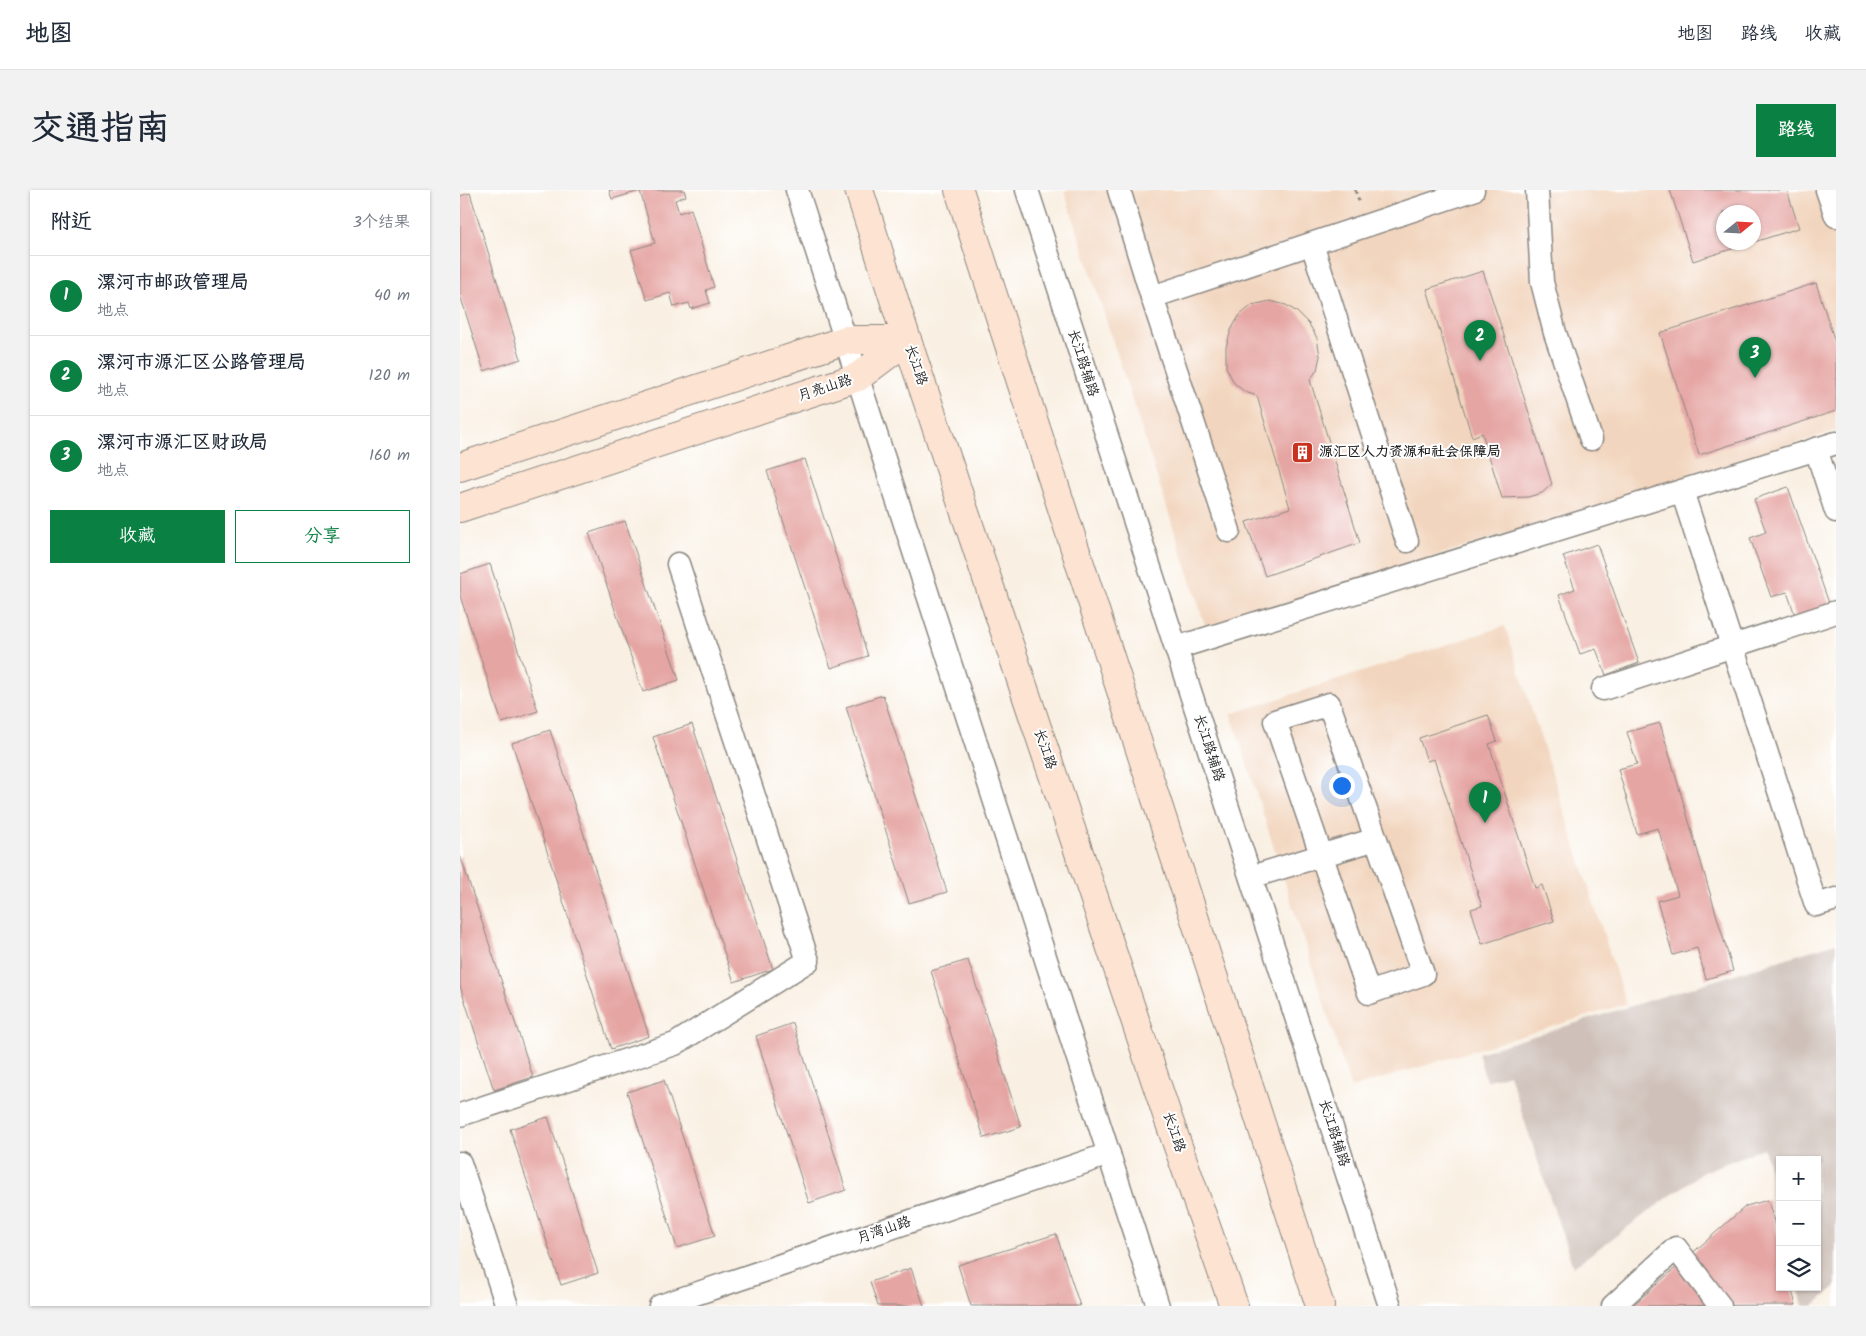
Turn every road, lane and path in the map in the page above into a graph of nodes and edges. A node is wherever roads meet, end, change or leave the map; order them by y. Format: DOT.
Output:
graph roads {
  1 [pos="797,190"];
  2 [pos="859,190"];
  3 [pos="959,190"];
  4 [pos="1027,190"];
  5 [pos="1119,190"];
  6 [pos="1473,190"];
  7 [pos="1537,190"];
  8 [pos="1827,190"];
  9 [pos="1836,216"];
  10 [pos="1312,244"];
  11 [pos="1152,297"];
  12 [pos="846,340"];
  13 [pos="907,340"];
  14 [pos="858,377"];
  15 [pos="1591,439"];
  16 [pos="1826,446"];
  17 [pos="460,467"];
  18 [pos="1682,491"];
  19 [pos="460,508"];
  20 [pos="1836,510"];
  21 [pos="1229,531"];
  22 [pos="1407,541"];
  23 [pos="678,564"];
  24 [pos="1836,612"];
  25 [pos="1732,647"];
  26 [pos="1176,648"];
  27 [pos="1603,689"];
  28 [pos="1376,838"];
  29 [pos="1322,856"];
  30 [pos="1251,877"];
  31 [pos="1836,899"];
  32 [pos="460,1115"];
  33 [pos="1109,1154"];
  34 [pos="460,1163"];
  35 [pos="507,1306"];
  36 [pos="660,1306"];
  37 [pos="1158,1306"];
  38 [pos="1234,1306"];
  39 [pos="1320,1306"];
  40 [pos="1390,1306"];
  41 [pos="1613,1306"];
  42 [pos="1720,1306"];
  1 -- 12 [label="street"];
  2 -- 13 [label="main road, 长江路"];
  3 -- 39 [label="main road"];
  4 -- 26 [label="street, 长江路辅路"];
  5 -- 11 [label="street"];
  6 -- 10 [label="street"];
  7 -- 15 [label="street"];
  8 -- 9 [label="street"];
  10 -- 11 [label="street"];
  10 -- 22 [label="street"];
  11 -- 21 [label="street"];
  12 -- 13 [label="main road"];
  12 -- 14 [label="street"];
  12 -- 17 [label="main road"];
  13 -- 14 [label="main road, 月亮山路"];
  13 -- 38 [label="main road, 长江路"];
  14 -- 19 [label="main road, 月亮山路"];
  14 -- 33 [label="street"];
  16 -- 18 [label="street"];
  16 -- 20 [label="street"];
  18 -- 25 [label="street"];
  18 -- 26 [label="street"];
  23 -- 32 [label="street"];
  24 -- 25 [label="street"];
  25 -- 27 [label="street"];
  25 -- 31 [label="street"];
  26 -- 30 [label="street, 长江路辅路"];
  28 -- 29 [label="street"];
  28 -- 29 [label="street"];
  28 -- 29 [label="street"];
  29 -- 30 [label="street"];
  30 -- 40 [label="street, 长江路辅路"];
  33 -- 36 [label="street, 月湾山路"];
  33 -- 37 [label="street"];
  34 -- 35 [label="street"];
  41 -- 42 [label="street"];
}
